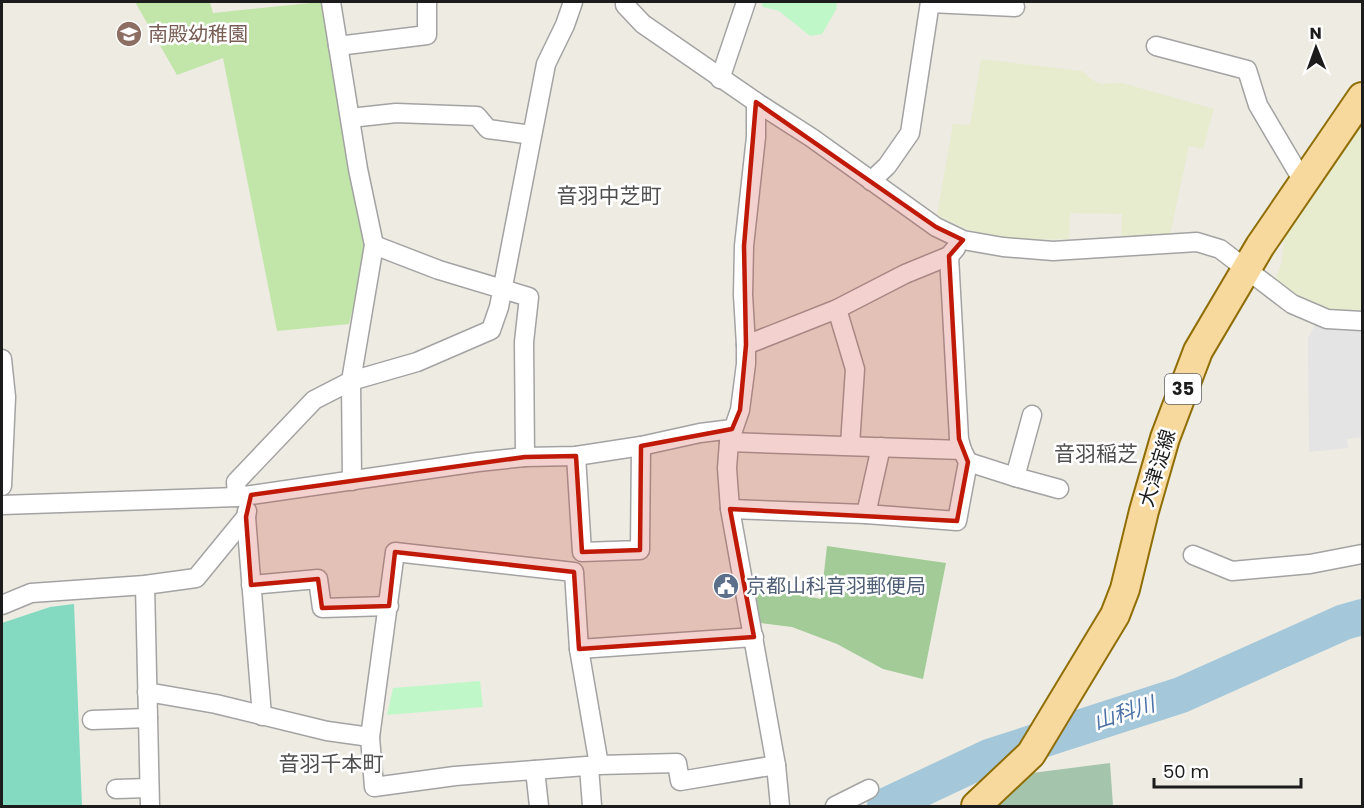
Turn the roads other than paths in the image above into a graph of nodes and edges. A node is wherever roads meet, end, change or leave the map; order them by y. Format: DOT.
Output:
graph roads {
  1 [pos="331,2"];
  2 [pos="427,2"];
  3 [pos="573,2"];
  4 [pos="746,2"];
  5 [pos="930,2"];
  6 [pos="622,3"];
  7 [pos="1016,7"];
  8 [pos="338,46"];
  9 [pos="1156,46"];
  10 [pos="720,79"];
  11 [pos="1362,97"];
  12 [pos="756,102"];
  13 [pos="351,118"];
  14 [pos="532,135"];
  15 [pos="871,181"];
  16 [pos="1304,183"];
  17 [pos="963,240"];
  18 [pos="374,245"];
  19 [pos="948,256"];
  20 [pos="1246,270"];
  21 [pos="502,288"];
  22 [pos="837,309"];
  23 [pos="1362,321"];
  24 [pos="746,345"];
  25 [pos="2,359"];
  26 [pos="351,381"];
  27 [pos="1032,415"];
  28 [pos="730,436"];
  29 [pos="850,445"];
  30 [pos="641,446"];
  31 [pos="881,447"];
  32 [pos="576,456"];
  33 [pos="965,456"];
  34 [pos="525,457"];
  35 [pos="1014,477"];
  36 [pos="352,481"];
  37 [pos="2,486"];
  38 [pos="1059,489"];
  39 [pos="244,496"];
  40 [pos="2,505"];
  41 [pos="730,509"];
  42 [pos="866,514"];
  43 [pos="246,517"];
  44 [pos="1362,554"];
  45 [pos="1193,555"];
  46 [pos="145,585"];
  47 [pos="251,585"];
  48 [pos="2,605"];
  49 [pos="389,606"];
  50 [pos="754,637"];
  51 [pos="579,649"];
  52 [pos="147,693"];
  53 [pos="262,716"];
  54 [pos="148,718"];
  55 [pos="93,720"];
  56 [pos="370,737"];
  57 [pos="776,765"];
  58 [pos="594,766"];
  59 [pos="535,770"];
  60 [pos="116,789"];
  61 [pos="869,789"];
  62 [pos="149,797"];
  63 [pos="539,807"];
  64 [pos="592,807"];
  65 [pos="780,807"];
  66 [pos="836,807"];
  67 [pos="976,807"];
  1 -- 8 [label="street"];
  2 -- 8 [label="street"];
  3 -- 14 [label="street"];
  4 -- 10 [label="street"];
  5 -- 7 [label="street"];
  5 -- 15 [label="street"];
  6 -- 10 [label="street"];
  8 -- 13 [label="street"];
  9 -- 16 [label="street"];
  10 -- 12 [label="street"];
  11 -- 16 [label="main road, 大津淀線 / 35"];
  12 -- 15 [label="street"];
  12 -- 24 [label="street"];
  13 -- 14 [label="street"];
  13 -- 18 [label="street"];
  14 -- 21 [label="street"];
  15 -- 17 [label="street"];
  16 -- 20 [label="main road, 大津淀線 / 35"];
  17 -- 19 [label="street"];
  17 -- 20 [label="street"];
  18 -- 21 [label="street"];
  18 -- 26 [label="street"];
  19 -- 22 [label="street"];
  19 -- 33 [label="street"];
  20 -- 23 [label="street"];
  20 -- 67 [label="main road, 大津淀線 / 35"];
  21 -- 26 [label="street"];
  21 -- 34 [label="street"];
  22 -- 24 [label="street"];
  22 -- 29 [label="street"];
  24 -- 28 [label="street"];
  25 -- 37 [label="street"];
  26 -- 36 [label="street"];
  26 -- 39 [label="street"];
  27 -- 35 [label="street"];
  28 -- 29 [label="street"];
  28 -- 30 [label="street"];
  28 -- 41 [label="street"];
  29 -- 31 [label="street"];
  30 -- 32 [label="street"];
  30 -- 32 [label="street"];
  31 -- 33 [label="street"];
  31 -- 42 [label="street"];
  32 -- 34 [label="street"];
  33 -- 35 [label="street"];
  33 -- 42 [label="street"];
  34 -- 36 [label="street"];
  35 -- 38 [label="street"];
  36 -- 39 [label="street"];
  39 -- 40 [label="street"];
  39 -- 43 [label="street"];
  41 -- 42 [label="street"];
  41 -- 50 [label="street"];
  43 -- 46 [label="street"];
  43 -- 47 [label="street"];
  44 -- 45 [label="street"];
  46 -- 48 [label="street"];
  46 -- 52 [label="street"];
  47 -- 49 [label="street"];
  47 -- 53 [label="street"];
  49 -- 51 [label="street"];
  49 -- 56 [label="street"];
  50 -- 51 [label="street"];
  50 -- 57 [label="street"];
  51 -- 58 [label="street"];
  52 -- 53 [label="street"];
  52 -- 54 [label="street"];
  53 -- 56 [label="street"];
  54 -- 55 [label="street"];
  54 -- 62 [label="street"];
  56 -- 59 [label="street"];
  57 -- 58 [label="street"];
  57 -- 65 [label="street"];
  58 -- 59 [label="street"];
  58 -- 64 [label="street"];
  59 -- 63 [label="street"];
  60 -- 62 [label="street"];
  61 -- 66 [label="street"];
}
